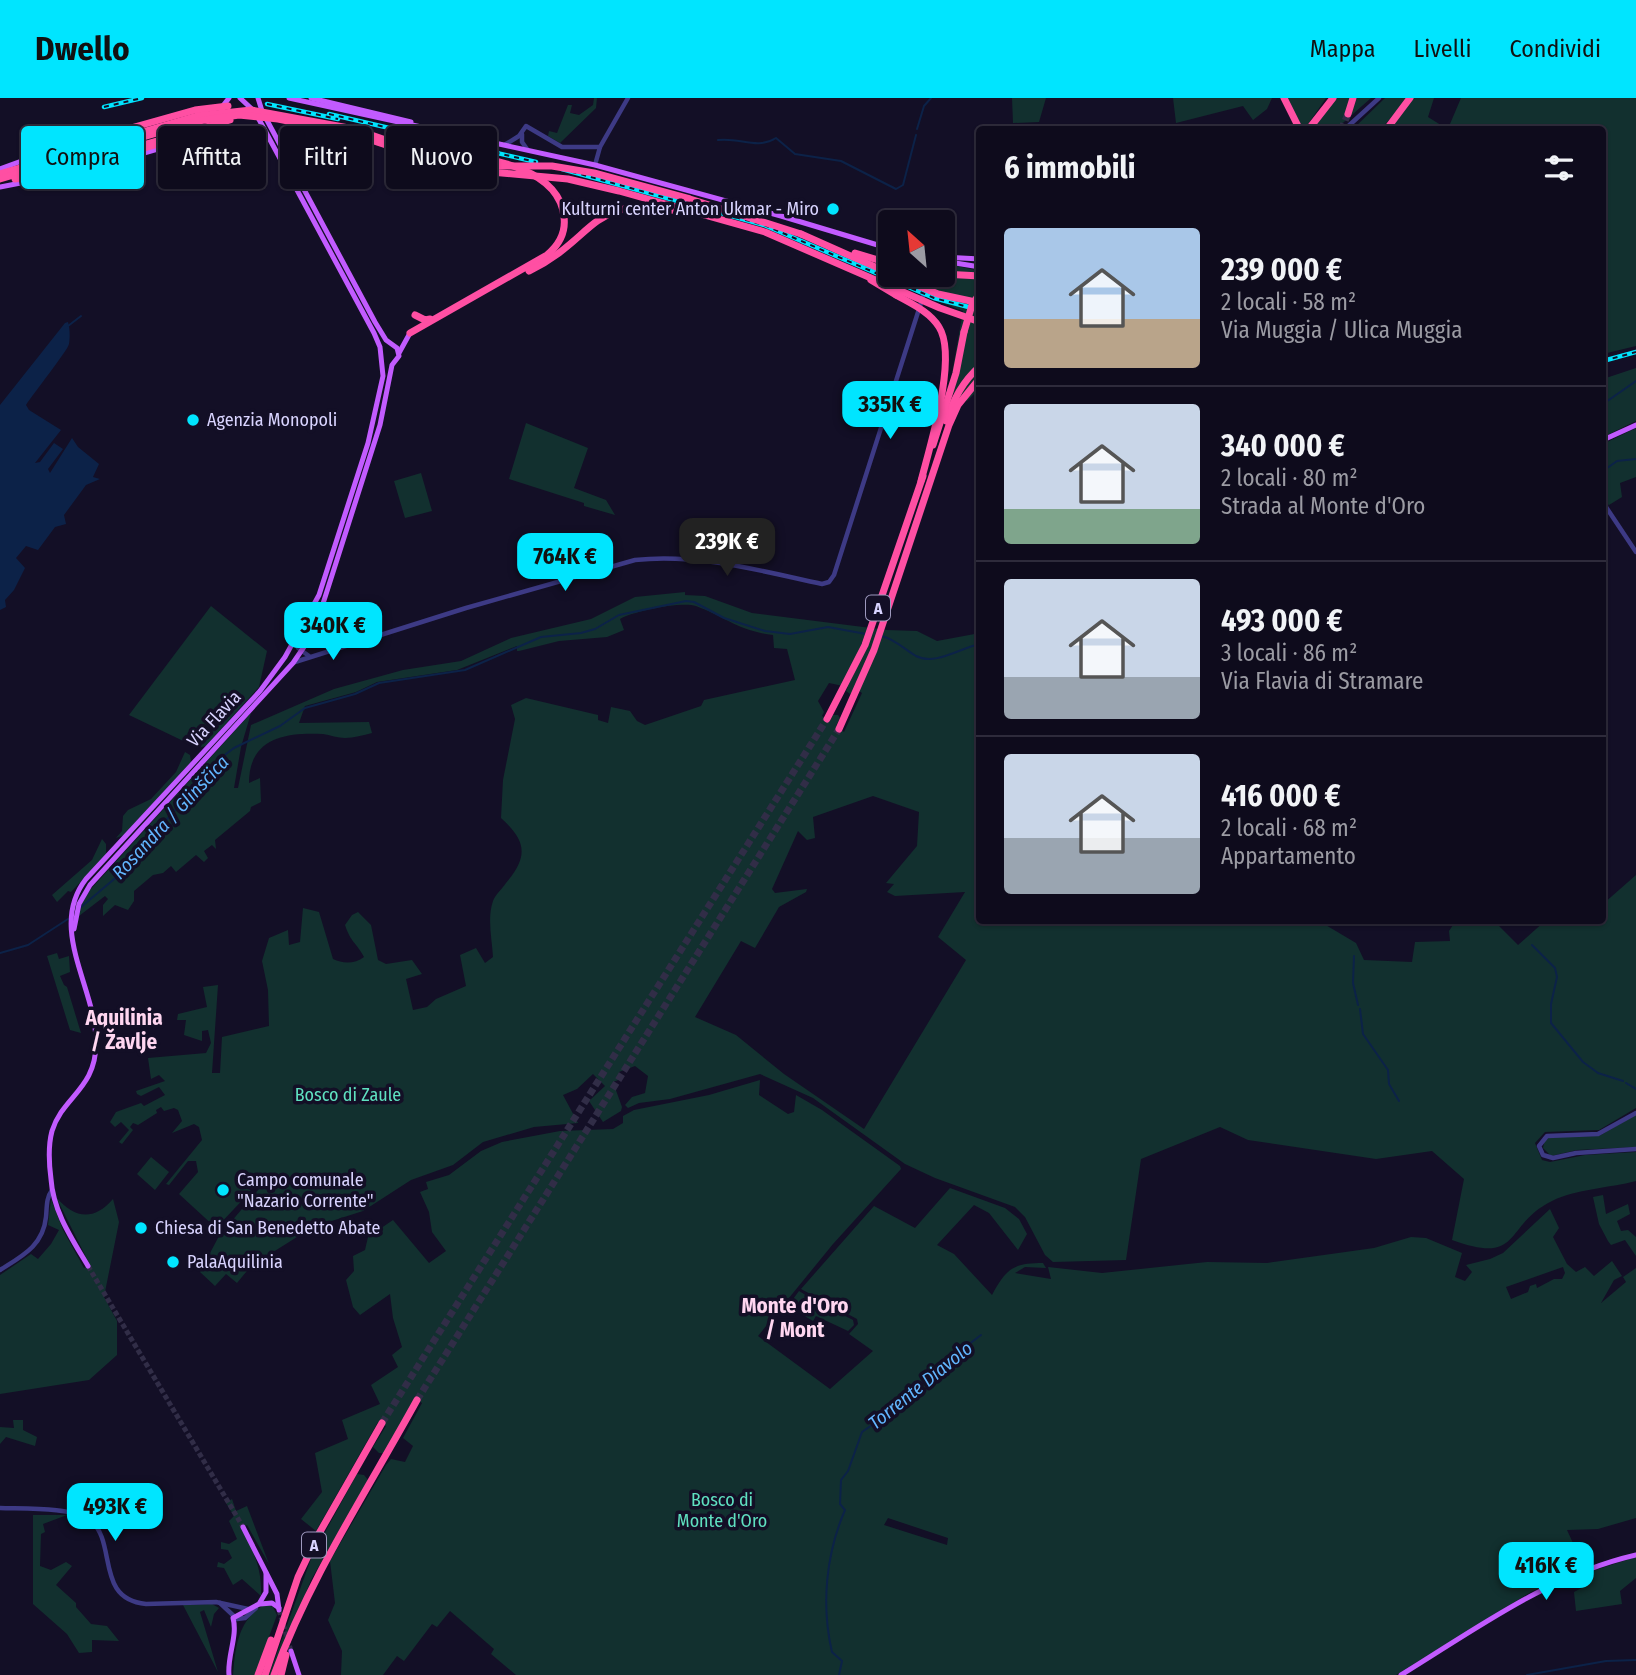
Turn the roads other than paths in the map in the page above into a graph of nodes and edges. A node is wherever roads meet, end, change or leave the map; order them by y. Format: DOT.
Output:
graph roads {
  1 [pos="256,98"];
  2 [pos="289,98"];
  3 [pos="311,98"];
  4 [pos="628,98"];
  5 [pos="1281,98"];
  6 [pos="1331,98"];
  7 [pos="1353,98"];
  8 [pos="1379,98"];
  9 [pos="1410,98"];
  10 [pos="242,99"];
  11 [pos="228,100"];
  12 [pos="219,110"];
  13 [pos="270,112"];
  14 [pos="1348,114"];
  15 [pos="278,118"];
  16 [pos="140,126"];
  17 [pos="203,126"];
  18 [pos="339,126"];
  19 [pos="422,126"];
  20 [pos="423,126"];
  21 [pos="1294,126"];
  22 [pos="1312,126"];
  23 [pos="1348,126"];
  24 [pos="1389,126"];
  25 [pos="144,132"];
  26 [pos="522,133"];
  27 [pos="372,134"];
  28 [pos="372,135"];
  29 [pos="497,142"];
  30 [pos="144,143"];
  31 [pos="158,144"];
  32 [pos="506,144"];
  33 [pos="600,147"];
  34 [pos="592,148"];
  35 [pos="527,149"];
  36 [pos="21,162"];
  37 [pos="596,166"];
  38 [pos="0,171"];
  39 [pos="0,180"];
  40 [pos="21,183"];
  41 [pos="0,187"];
  42 [pos="765,232"];
  43 [pos="801,234"];
  44 [pos="878,245"];
  45 [pos="976,259"];
  46 [pos="878,260"];
  47 [pos="956,260"];
  48 [pos="956,264"];
  49 [pos="976,266"];
  50 [pos="530,268"];
  51 [pos="878,268"];
  52 [pos="956,275"];
  53 [pos="865,276"];
  54 [pos="976,276"];
  55 [pos="922,287"];
  56 [pos="926,287"];
  57 [pos="976,300"];
  58 [pos="976,302"];
  59 [pos="415,315"];
  60 [pos="432,319"];
  61 [pos="976,319"];
  62 [pos="410,333"];
  63 [pos="393,345"];
  64 [pos="399,353"];
  65 [pos="381,355"];
  66 [pos="394,362"];
  67 [pos="976,370"];
  68 [pos="976,383"];
  69 [pos="1636,425"];
  70 [pos="1606,439"];
  71 [pos="936,459"];
  72 [pos="921,481"];
  73 [pos="1606,507"];
  74 [pos="1636,552"];
  75 [pos="320,613"];
  76 [pos="310,638"];
  77 [pos="295,639"];
  78 [pos="348,644"];
  79 [pos="332,645"];
  80 [pos="302,651"];
  81 [pos="309,657"];
  82 [pos="293,663"];
  83 [pos="827,719"];
  84 [pos="839,729"];
  85 [pos="73,943"];
  86 [pos="1636,1113"];
  87 [pos="1636,1149"];
  88 [pos="52,1190"];
  89 [pos="88,1266"];
  90 [pos="0,1270"];
  91 [pos="417,1400"];
  92 [pos="382,1423"];
  93 [pos="0,1508"];
  94 [pos="243,1527"];
  95 [pos="1636,1555"];
  96 [pos="266,1573"];
  97 [pos="274,1590"];
  98 [pos="293,1591"];
  99 [pos="265,1593"];
  100 [pos="272,1601"];
  101 [pos="219,1602"];
  102 [pos="258,1606"];
  103 [pos="279,1609"];
  104 [pos="233,1618"];
  105 [pos="293,1629"];
  106 [pos="291,1651"];
  107 [pos="229,1675"];
  108 [pos="258,1675"];
  109 [pos="265,1675"];
  110 [pos="274,1675"];
  111 [pos="281,1675"];
  112 [pos="299,1675"];
  113 [pos="1401,1675"];
  1 -- 10 [label="main road"];
  1 -- 63 [label="main road"];
  2 -- 19 [label="main road"];
  3 -- 20 [label="main road"];
  4 -- 33 [label="street"];
  5 -- 21 [label="highway"];
  6 -- 22 [label="highway"];
  7 -- 14 [label="highway"];
  8 -- 23 [label="street"];
  9 -- 24 [label="highway"];
  10 -- 11 [label="main road"];
  10 -- 65 [label="main road, Via Flavia"];
  11 -- 12 [label="main road"];
  12 -- 17 [label="main road"];
  12 -- 25 [label="main road"];
  13 -- 16 [label="highway, bridge"];
  13 -- 18 [label="highway, bridge"];
  13 -- 38 [label="highway, bridge"];
  15 -- 30 [label="highway, bridge"];
  15 -- 39 [label="highway, bridge"];
  15 -- 42 [label="highway, bridge"];
  26 -- 32 [label="street"];
  26 -- 34 [label="street"];
  26 -- 35 [label="street"];
  27 -- 50 [label="highway, bridge"];
  28 -- 43 [label="highway, bridge"];
  29 -- 32 [label="main road"];
  31 -- 39 [label="highway, bridge"];
  32 -- 35 [label="main road"];
  33 -- 34 [label="street"];
  33 -- 37 [label="street"];
  34 -- 37 [label="street"];
  35 -- 37 [label="main road"];
  36 -- 38 [label="main road"];
  37 -- 44 [label="main road"];
  40 -- 41 [label="main road"];
  42 -- 50 [label="highway, bridge"];
  42 -- 53 [label="highway, bridge"];
  43 -- 46 [label="highway"];
  43 -- 51 [label="highway"];
  45 -- 47 [label="main road"];
  48 -- 49 [label="main road"];
  50 -- 60 [label="highway"];
  52 -- 54 [label="highway"];
  53 -- 61 [label="highway, bridge"];
  53 -- 72 [label="highway, A, bridge"];
  55 -- 58 [label="highway, bridge"];
  56 -- 78 [label="street"];
  57 -- 72 [label="highway, A, bridge"];
  59 -- 60 [label="highway"];
  60 -- 62 [label="highway"];
  62 -- 64 [label="main road, Via Flavia"];
  63 -- 64 [label="main road"];
  63 -- 65 [label="main road"];
  64 -- 66 [label="main road, Via Flavia"];
  65 -- 66 [label="main road"];
  65 -- 77 [label="main road, Via Flavia"];
  66 -- 75 [label="main road, Via Flavia"];
  67 -- 71 [label="highway, A"];
  68 -- 71 [label="highway, A"];
  69 -- 70 [label="main road"];
  71 -- 84 [label="highway, A"];
  72 -- 83 [label="highway, A"];
  73 -- 74 [label="street"];
  75 -- 76 [label="main road, Via Flavia"];
  75 -- 79 [label="street"];
  76 -- 77 [label="street"];
  76 -- 79 [label="street"];
  76 -- 80 [label="main road, Via Flavia"];
  77 -- 80 [label="street"];
  77 -- 85 [label="main road, Via Flavia"];
  78 -- 79 [label="street"];
  78 -- 81 [label="street"];
  80 -- 81 [label="street"];
  80 -- 82 [label="main road, Via Flavia"];
  81 -- 82 [label="street"];
  82 -- 85 [label="main road, Via Flavia"];
  85 -- 88 [label="main road"];
  86 -- 87 [label="street"];
  88 -- 89 [label="main road"];
  88 -- 90 [label="street"];
  91 -- 105 [label="highway, A"];
  92 -- 98 [label="highway, A"];
  93 -- 101 [label="street"];
  94 -- 96 [label="main road"];
  95 -- 113 [label="main road"];
  96 -- 97 [label="main road"];
  96 -- 99 [label="main road"];
  97 -- 99 [label="main road"];
  97 -- 100 [label="main road"];
  98 -- 108 [label="highway"];
  98 -- 109 [label="highway, A"];
  99 -- 100 [label="main road"];
  99 -- 102 [label="main road"];
  100 -- 102 [label="main road"];
  100 -- 103 [label="main road"];
  101 -- 102 [label="street"];
  101 -- 104 [label="street"];
  102 -- 104 [label="main road"];
  104 -- 107 [label="main road"];
  105 -- 110 [label="highway, A"];
  105 -- 111 [label="highway"];
  106 -- 112 [label="main road"];
}
